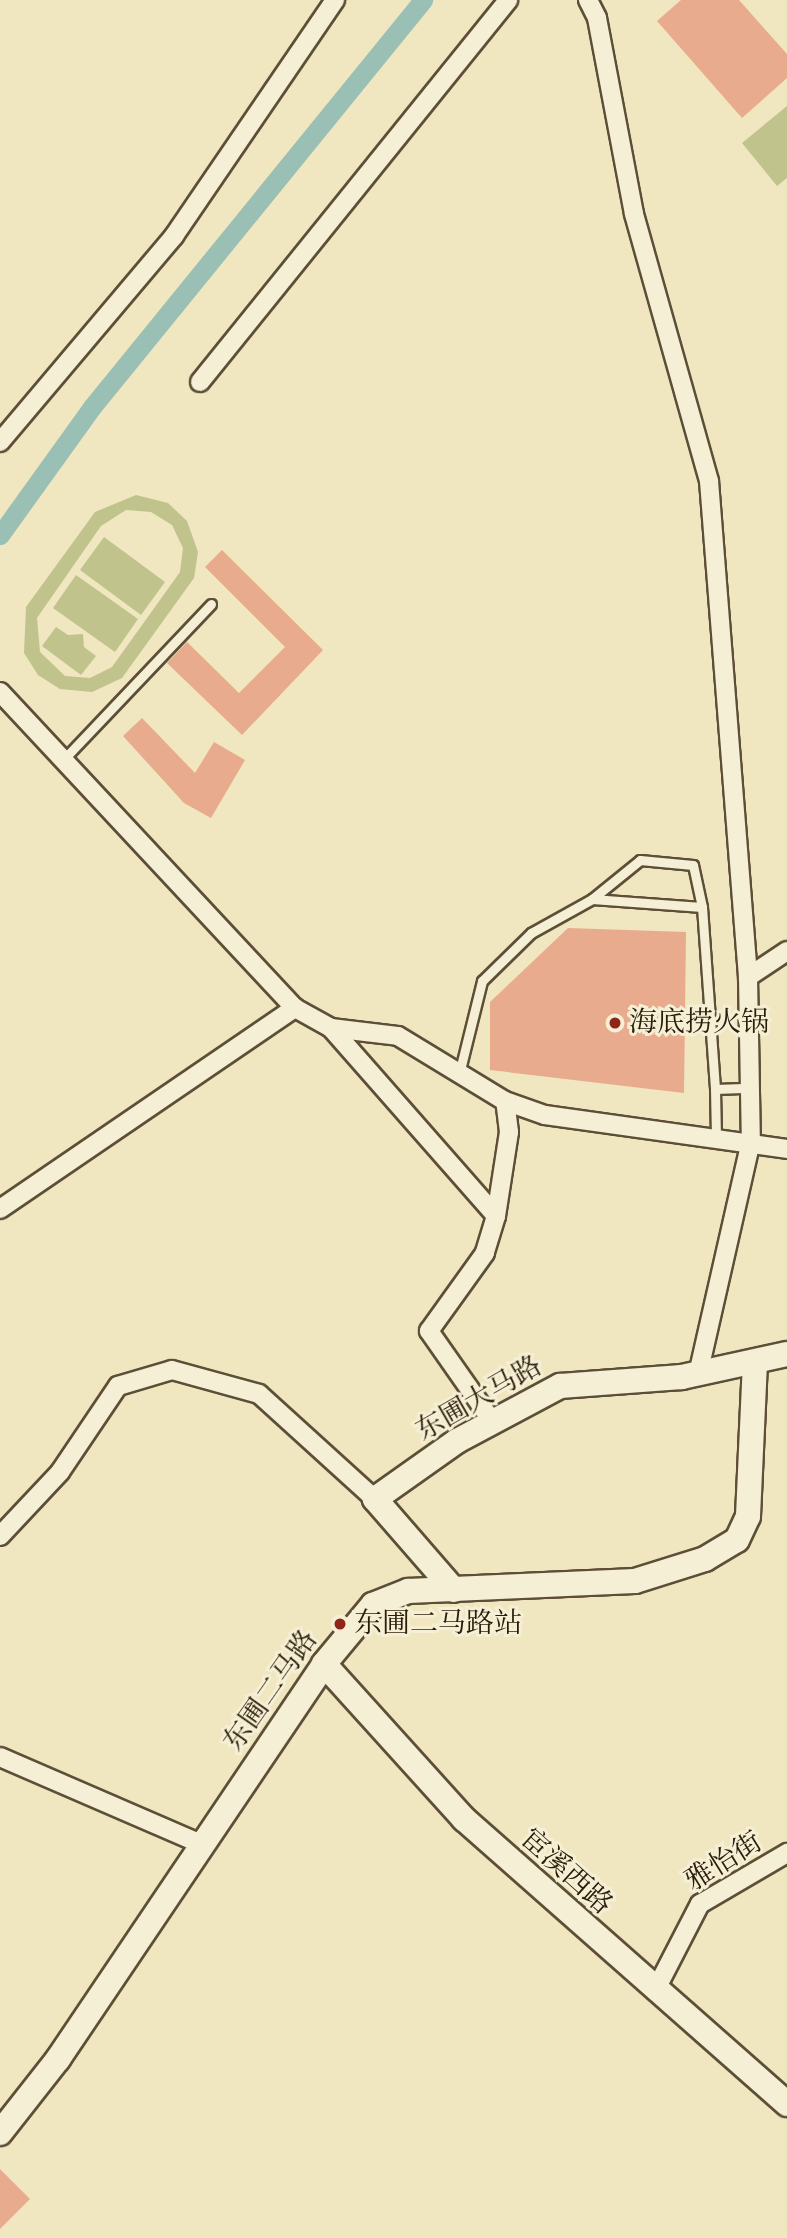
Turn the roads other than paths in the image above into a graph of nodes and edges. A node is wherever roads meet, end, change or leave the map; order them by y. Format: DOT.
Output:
graph roads {
  1 [pos="335,0"];
  2 [pos="508,0"];
  3 [pos="588,0"];
  4 [pos="200,382"];
  5 [pos="0,442"];
  6 [pos="211,604"];
  7 [pos="0,692"];
  8 [pos="63,760"];
  9 [pos="592,899"];
  10 [pos="702,906"];
  11 [pos="787,951"];
  12 [pos="748,977"];
  13 [pos="295,1008"];
  14 [pos="331,1028"];
  15 [pos="460,1070"];
  16 [pos="750,1088"];
  17 [pos="715,1089"];
  18 [pos="505,1101"];
  19 [pos="716,1137"];
  20 [pos="751,1141"];
  21 [pos="787,1149"];
  22 [pos="0,1209"];
  23 [pos="496,1216"];
  24 [pos="787,1354"];
  25 [pos="755,1362"];
  26 [pos="698,1374"];
  27 [pos="492,1421"];
  28 [pos="375,1499"];
  29 [pos="0,1536"];
  30 [pos="454,1590"];
  31 [pos="324,1664"];
  32 [pos="0,1757"];
  33 [pos="201,1844"];
  34 [pos="787,1853"];
  35 [pos="655,1991"];
  36 [pos="787,2104"];
  37 [pos="0,2133"];
  1 -- 5 [label="street"];
  2 -- 4 [label="street"];
  3 -- 12 [label="street"];
  6 -- 8 [label="lane"];
  7 -- 8 [label="street"];
  8 -- 13 [label="street"];
  9 -- 10 [label="lane"];
  9 -- 10 [label="lane"];
  9 -- 15 [label="lane"];
  10 -- 17 [label="lane"];
  11 -- 12 [label="street"];
  12 -- 16 [label="street"];
  13 -- 14 [label="street"];
  13 -- 22 [label="street"];
  14 -- 15 [label="street"];
  14 -- 23 [label="street"];
  15 -- 18 [label="street"];
  16 -- 17 [label="lane"];
  16 -- 20 [label="street"];
  17 -- 19 [label="lane"];
  18 -- 19 [label="street"];
  18 -- 23 [label="street"];
  19 -- 20 [label="street"];
  20 -- 21 [label="street"];
  20 -- 26 [label="street"];
  23 -- 27 [label="street"];
  24 -- 25 [label="street, 东圃大马路"];
  25 -- 26 [label="street, 东圃大马路"];
  25 -- 30 [label="street, 东圃二马路"];
  26 -- 27 [label="street, 东圃大马路"];
  27 -- 28 [label="street, 东圃大马路"];
  28 -- 29 [label="street"];
  28 -- 30 [label="street"];
  30 -- 31 [label="street, 东圃二马路"];
  31 -- 33 [label="street, 东圃二马路"];
  31 -- 35 [label="street, 宦溪西路"];
  32 -- 33 [label="street"];
  33 -- 37 [label="street, 东圃二马路"];
  34 -- 35 [label="street, 雅怡街"];
  35 -- 36 [label="street, 宦溪西路"];
}
